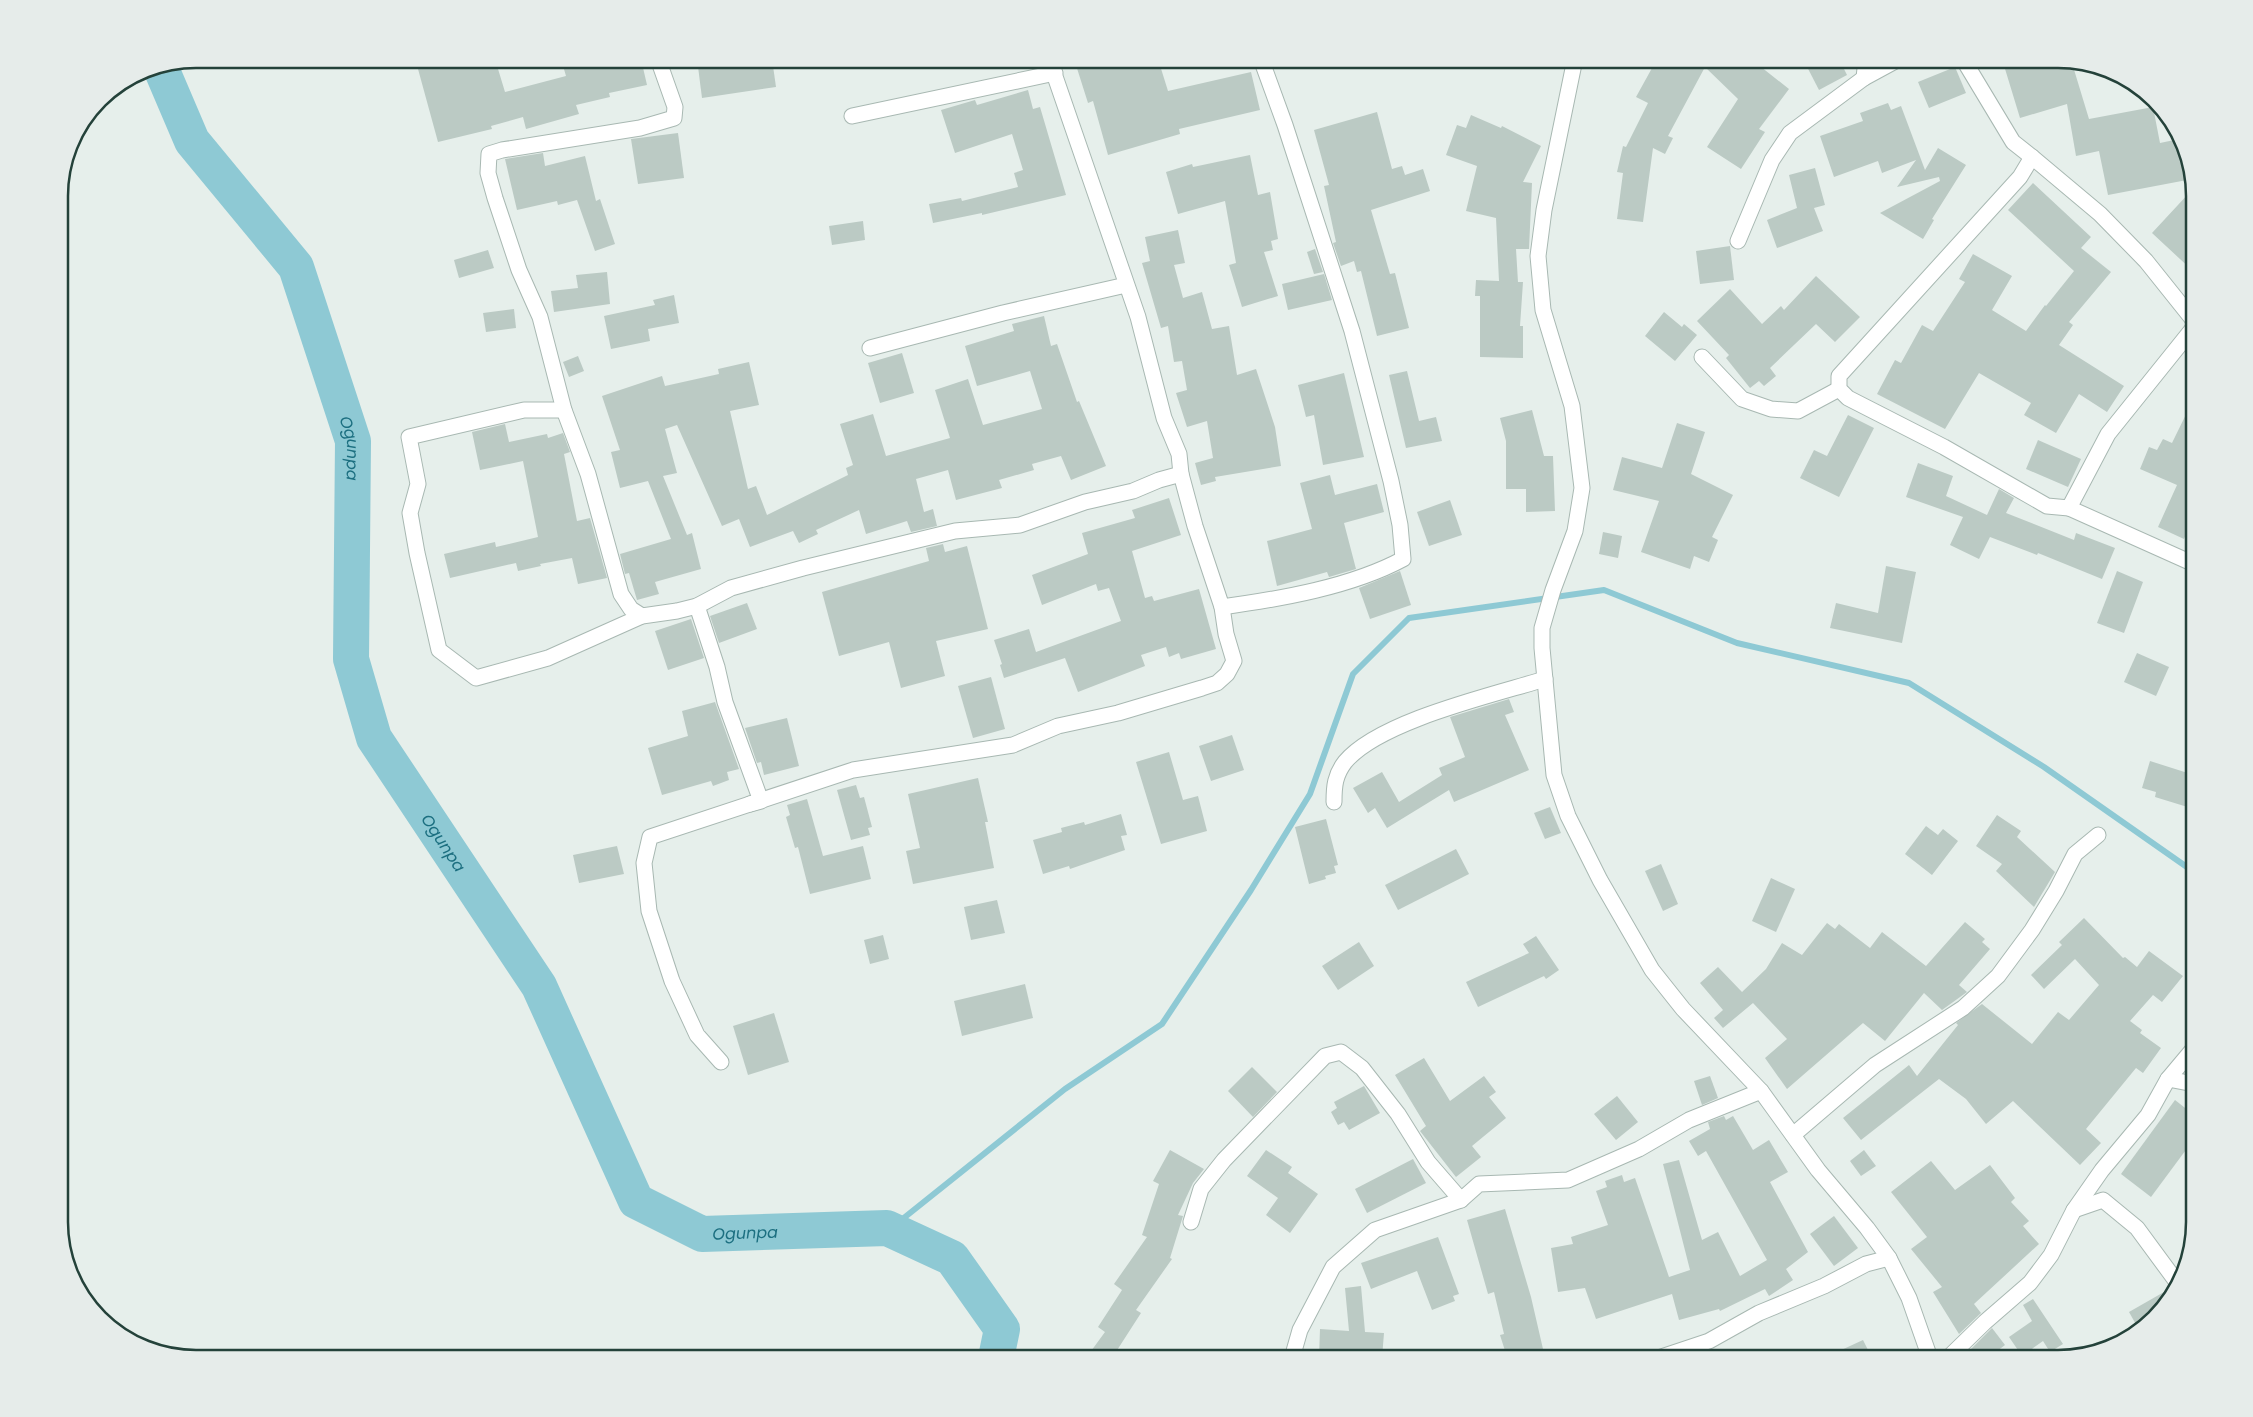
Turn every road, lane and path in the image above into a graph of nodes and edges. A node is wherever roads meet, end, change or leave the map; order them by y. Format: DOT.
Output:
graph roads {
  1 [pos="661,68"];
  2 [pos="1053,68"];
  3 [pos="1264,68"];
  4 [pos="1573,68"];
  5 [pos="1865,68"];
  6 [pos="1882,68"];
  7 [pos="1968,68"];
  8 [pos="1055,73"];
  9 [pos="1864,78"];
  10 [pos="852,116"];
  11 [pos="2032,157"];
  12 [pos="1738,240"];
  13 [pos="1126,285"];
  14 [pos="2185,310"];
  15 [pos="2185,338"];
  16 [pos="870,348"];
  17 [pos="1702,357"];
  18 [pos="1839,389"];
  19 [pos="564,410"];
  20 [pos="1181,474"];
  21 [pos="2069,508"];
  22 [pos="2185,560"];
  23 [pos="697,606"];
  24 [pos="1222,607"];
  25 [pos="642,616"];
  26 [pos="1545,679"];
  27 [pos="1334,802"];
  28 [pos="2098,835"];
  29 [pos="650,837"];
  30 [pos="2186,1058"];
  31 [pos="721,1062"];
  32 [pos="2168,1079"];
  33 [pos="2186,1082"];
  34 [pos="1761,1091"];
  35 [pos="1793,1135"];
  36 [pos="1461,1200"];
  37 [pos="2074,1210"];
  38 [pos="1191,1222"];
  39 [pos="1889,1258"];
  40 [pos="2172,1277"];
  41 [pos="1294,1350"];
  42 [pos="1680,1350"];
  43 [pos="1927,1350"];
  44 [pos="1956,1350"];
  1 -- 19 [label="street"];
  2 -- 8 [label="street"];
  3 -- 24 [label="street"];
  4 -- 26 [label="street"];
  5 -- 9 [label="street"];
  6 -- 9 [label="street"];
  7 -- 11 [label="street"];
  8 -- 10 [label="street"];
  8 -- 13 [label="street"];
  9 -- 12 [label="street"];
  11 -- 14 [label="street"];
  11 -- 18 [label="street"];
  13 -- 16 [label="street"];
  13 -- 20 [label="street"];
  15 -- 21 [label="street"];
  17 -- 18 [label="street"];
  18 -- 21 [label="street"];
  19 -- 25 [label="street"];
  19 -- 25 [label="street"];
  20 -- 23 [label="street"];
  20 -- 24 [label="street"];
  21 -- 22 [label="street"];
  23 -- 25 [label="street"];
  23 -- 29 [label="street"];
  24 -- 29 [label="street"];
  26 -- 27 [label="street"];
  26 -- 34 [label="street"];
  28 -- 35 [label="street"];
  29 -- 31 [label="street"];
  30 -- 32 [label="street"];
  32 -- 33 [label="street"];
  32 -- 37 [label="street"];
  34 -- 35 [label="street"];
  34 -- 36 [label="street"];
  35 -- 39 [label="street"];
  36 -- 38 [label="street"];
  36 -- 41 [label="street"];
  37 -- 40 [label="street"];
  37 -- 44 [label="street"];
  39 -- 42 [label="street"];
  39 -- 43 [label="street"];
}
